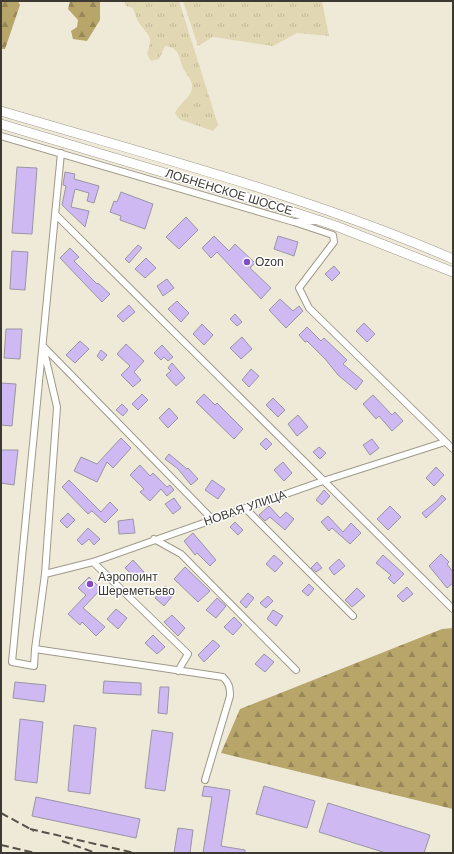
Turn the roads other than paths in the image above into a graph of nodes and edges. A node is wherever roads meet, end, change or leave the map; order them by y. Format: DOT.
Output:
graph roads {
  1 [pos="1,111"];
  2 [pos="1,124"];
  3 [pos="1,136"];
  4 [pos="61,153"];
  5 [pos="56,215"];
  6 [pos="319,220"];
  7 [pos="294,222"];
  8 [pos="453,259"];
  9 [pos="453,272"];
  10 [pos="42,345"];
  11 [pos="445,442"];
  12 [pos="453,449"];
  13 [pos="323,481"];
  14 [pos="245,508"];
  15 [pos="212,519"];
  16 [pos="154,539"];
  17 [pos="93,562"];
  18 [pos="45,574"];
  19 [pos="453,609"];
  20 [pos="353,616"];
  21 [pos="35,649"];
  22 [pos="296,670"];
  23 [pos="178,671"];
  24 [pos="205,780"];
  1 -- 8 [label="main road, ЛОБНЕНСКОЕ ШОССЕ"];
  2 -- 6 [label="main road, ЛОБНЕНСКОЕ ШОССЕ"];
  3 -- 4 [label="street"];
  4 -- 5 [label="street"];
  4 -- 7 [label="street"];
  5 -- 10 [label="street"];
  5 -- 13 [label="street"];
  6 -- 7 [label="street"];
  6 -- 9 [label="main road, ЛОБНЕНСКОЕ ШОССЕ"];
  7 -- 11 [label="street"];
  10 -- 15 [label="street"];
  10 -- 18 [label="street"];
  10 -- 21 [label="street"];
  11 -- 12 [label="street"];
  11 -- 13 [label="street, НОВАЯ УЛИЦА"];
  13 -- 14 [label="street, НОВАЯ УЛИЦА"];
  13 -- 19 [label="street"];
  14 -- 15 [label="street, НОВАЯ УЛИЦА"];
  14 -- 20 [label="street"];
  15 -- 16 [label="street, НОВАЯ УЛИЦА"];
  16 -- 17 [label="street, НОВАЯ УЛИЦА"];
  16 -- 22 [label="street"];
  17 -- 18 [label="street, НОВАЯ УЛИЦА"];
  17 -- 23 [label="street"];
  18 -- 21 [label="street"];
  21 -- 23 [label="street"];
  23 -- 24 [label="street"];
}
